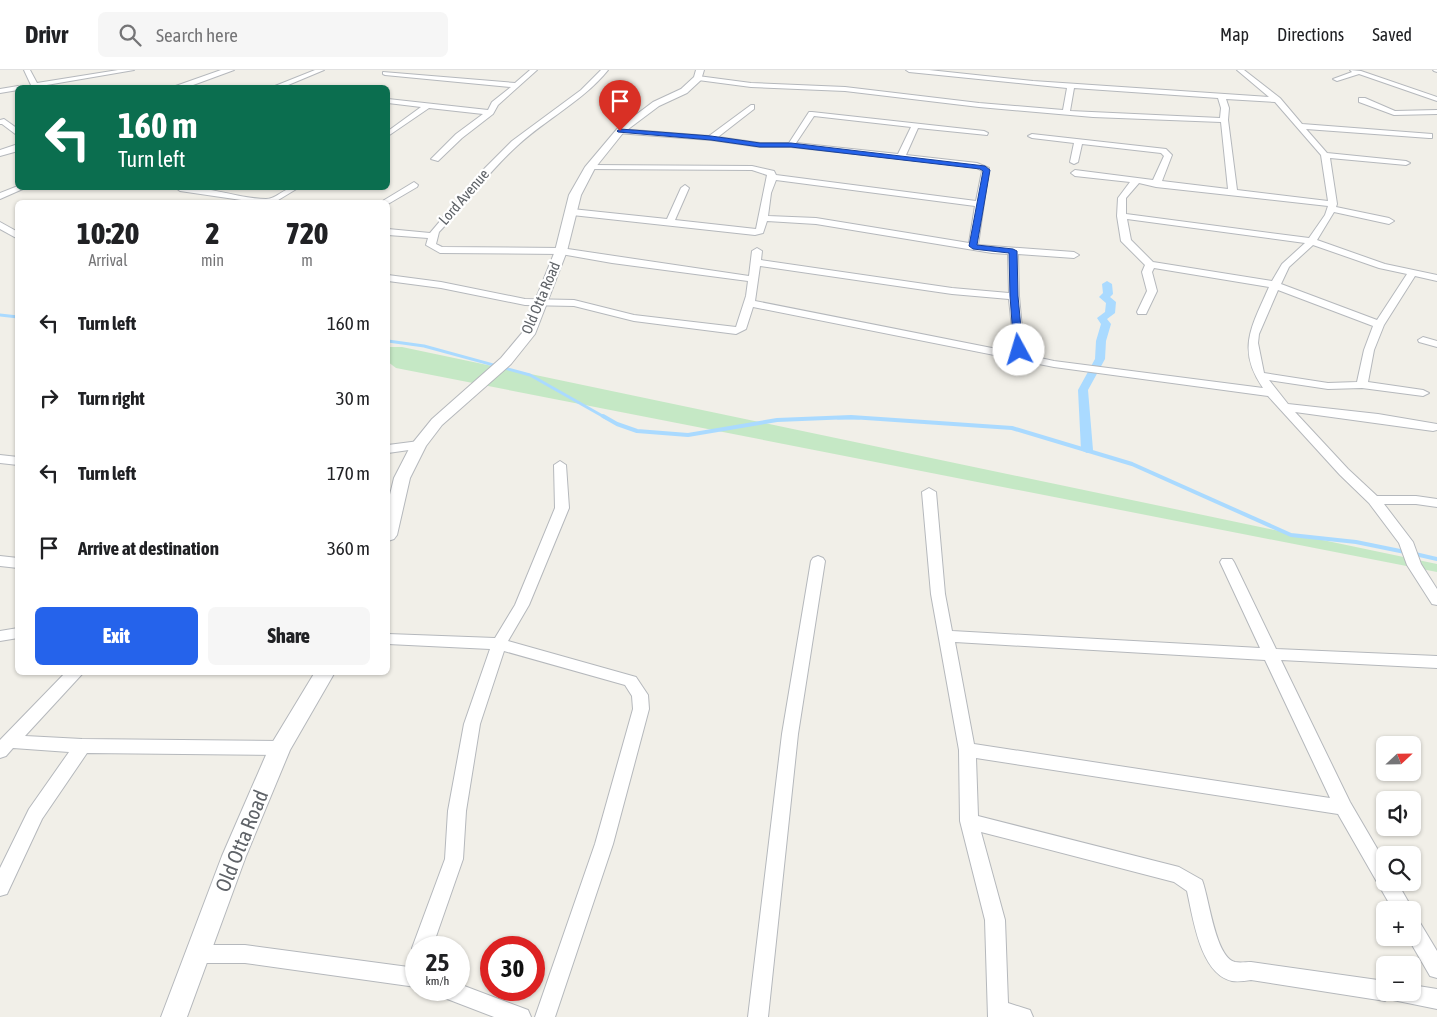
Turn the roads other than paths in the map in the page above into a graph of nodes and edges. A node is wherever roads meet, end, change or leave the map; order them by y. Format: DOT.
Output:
graph roads {
  1 [pos="27,70"];
  2 [pos="132,70"];
  3 [pos="230,70"];
  4 [pos="321,70"];
  5 [pos="534,70"];
  6 [pos="605,70"];
  7 [pos="909,70"];
  8 [pos="1240,70"];
  9 [pos="1356,71"];
  10 [pos="1037,72"];
  11 [pos="385,73"];
  12 [pos="699,74"];
  13 [pos="1337,79"];
  14 [pos="1033,82"];
  15 [pos="34,85"];
  16 [pos="41,85"];
  17 [pos="183,85"];
  18 [pos="281,85"];
  19 [pos="517,85"];
  20 [pos="1071,86"];
  21 [pos="15,88"];
  22 [pos="0,91"];
  23 [pos="1221,96"];
  24 [pos="1437,98"];
  25 [pos="1277,100"];
  26 [pos="1362,100"];
  27 [pos="390,101"];
  28 [pos="427,106"];
  29 [pos="751,107"];
  30 [pos="490,112"];
  31 [pos="1066,112"];
  32 [pos="1437,112"];
  33 [pos="15,119"];
  34 [pos="1224,120"];
  35 [pos="2,121"];
  36 [pos="915,126"];
  37 [pos="1301,126"];
  38 [pos="620,131"];
  39 [pos="15,132"];
  40 [pos="390,133"];
  41 [pos="984,133"];
  42 [pos="1032,136"];
  43 [pos="1434,137"];
  44 [pos="711,138"];
  45 [pos="1079,141"];
  46 [pos="791,145"];
  47 [pos="15,148"];
  48 [pos="0,153"];
  49 [pos="1325,155"];
  50 [pos="901,157"];
  51 [pos="434,159"];
  52 [pos="1074,162"];
  53 [pos="1406,163"];
  54 [pos="590,167"];
  55 [pos="1075,173"];
  56 [pos="772,177"];
  57 [pos="1136,181"];
  58 [pos="1156,184"];
  59 [pos="414,185"];
  60 [pos="685,188"];
  61 [pos="16,190"];
  62 [pos="193,190"];
  63 [pos="290,190"];
  64 [pos="1233,193"];
  65 [pos="0,196"];
  66 [pos="256,200"];
  67 [pos="273,200"];
  68 [pos="388,200"];
  69 [pos="980,204"];
  70 [pos="1332,207"];
  71 [pos="572,212"];
  72 [pos="1122,216"];
  73 [pos="764,218"];
  74 [pos="670,221"];
  75 [pos="1389,221"];
  76 [pos="2,228"];
  77 [pos="390,232"];
  78 [pos="15,234"];
  79 [pos="433,236"];
  80 [pos="1312,241"];
  81 [pos="973,246"];
  82 [pos="561,251"];
  83 [pos="756,251"];
  84 [pos="1013,251"];
  85 [pos="1074,255"];
  86 [pos="755,262"];
  87 [pos="1150,264"];
  88 [pos="1412,274"];
  89 [pos="390,278"];
  90 [pos="1437,278"];
  91 [pos="752,280"];
  92 [pos="1275,285"];
  93 [pos="1014,296"];
  94 [pos="541,301"];
  95 [pos="748,303"];
  96 [pos="1142,312"];
  97 [pos="1379,325"];
  98 [pos="1424,340"];
  99 [pos="1437,344"];
  100 [pos="1015,357"];
  101 [pos="1262,376"];
  102 [pos="1362,385"];
  103 [pos="1272,393"];
  104 [pos="1423,393"];
  105 [pos="1286,407"];
  106 [pos="1433,427"];
  107 [pos="419,444"];
  108 [pos="390,449"];
  109 [pos="0,459"];
  110 [pos="15,461"];
  111 [pos="560,465"];
  112 [pos="929,492"];
  113 [pos="1374,500"];
  114 [pos="1437,503"];
  115 [pos="390,527"];
  116 [pos="0,560"];
  117 [pos="818,561"];
  118 [pos="15,562"];
  119 [pos="1227,562"];
  120 [pos="1437,600"];
  121 [pos="15,634"];
  122 [pos="0,636"];
  123 [pos="945,636"];
  124 [pos="390,639"];
  125 [pos="499,644"];
  126 [pos="1271,655"];
  127 [pos="1437,662"];
  128 [pos="73,675"];
  129 [pos="323,675"];
  130 [pos="5,746"];
  131 [pos="82,746"];
  132 [pos="280,748"];
  133 [pos="967,750"];
  134 [pos="1343,807"];
  135 [pos="970,821"];
  136 [pos="1376,864"];
  137 [pos="0,888"];
  138 [pos="426,936"];
  139 [pos="1421,942"];
  140 [pos="198,954"];
  141 [pos="1437,969"];
  142 [pos="405,972"];
  143 [pos="1376,990"];
  144 [pos="1421,996"];
  145 [pos="470,998"];
  146 [pos="1437,999"];
  147 [pos="998,1014"];
  148 [pos="174,1017"];
  149 [pos="521,1017"];
  150 [pos="544,1017"];
  151 [pos="758,1017"];
  152 [pos="1023,1017"];
  1 -- 15 [label="street"];
  2 -- 16 [label="street"];
  3 -- 17 [label="street"];
  4 -- 18 [label="street"];
  5 -- 19 [label="street"];
  6 -- 79 [label="street, Lord Avenue"];
  7 -- 14 [label="street"];
  8 -- 25 [label="street"];
  9 -- 13 [label="street"];
  9 -- 24 [label="street"];
  10 -- 14 [label="street"];
  11 -- 19 [label="street"];
  12 -- 31 [label="street"];
  12 -- 38 [label="street, Old Otta Road"];
  14 -- 20 [label="street"];
  19 -- 30 [label="street"];
  20 -- 23 [label="street"];
  20 -- 31 [label="street"];
  21 -- 22 [label="street"];
  23 -- 25 [label="street"];
  23 -- 34 [label="street"];
  25 -- 37 [label="street"];
  26 -- 32 [label="street"];
  27 -- 28 [label="street"];
  28 -- 30 [label="street"];
  28 -- 40 [label="street"];
  29 -- 44 [label="street"];
  30 -- 51 [label="street"];
  31 -- 34 [label="street"];
  33 -- 35 [label="street"];
  34 -- 64 [label="street"];
  35 -- 39 [label="street"];
  36 -- 41 [label="street"];
  36 -- 46 [label="street"];
  36 -- 50 [label="street"];
  37 -- 43 [label="street"];
  37 -- 49 [label="street"];
  38 -- 44 [label="street"];
  38 -- 54 [label="street, Old Otta Road"];
  42 -- 45 [label="street"];
  44 -- 46 [label="street"];
  45 -- 52 [label="street"];
  45 -- 58 [label="street"];
  46 -- 50 [label="street"];
  47 -- 48 [label="street"];
  49 -- 53 [label="street"];
  49 -- 70 [label="street"];
  50 -- 69 [label="street"];
  54 -- 56 [label="street"];
  54 -- 71 [label="street, Old Otta Road"];
  55 -- 57 [label="street"];
  56 -- 69 [label="street"];
  56 -- 73 [label="street"];
  57 -- 58 [label="street"];
  57 -- 72 [label="street"];
  58 -- 64 [label="street"];
  59 -- 68 [label="street"];
  60 -- 74 [label="street"];
  61 -- 65 [label="street"];
  62 -- 66 [label="street"];
  63 -- 67 [label="street"];
  64 -- 70 [label="street"];
  69 -- 81 [label="street"];
  70 -- 75 [label="street"];
  70 -- 80 [label="street"];
  71 -- 74 [label="street"];
  71 -- 82 [label="street, Old Otta Road"];
  72 -- 80 [label="street"];
  72 -- 87 [label="street"];
  73 -- 74 [label="street"];
  73 -- 81 [label="street"];
  76 -- 78 [label="street"];
  77 -- 79 [label="street"];
  79 -- 82 [label="street, Lord Avenue"];
  80 -- 88 [label="street"];
  80 -- 92 [label="street"];
  81 -- 84 [label="street"];
  82 -- 91 [label="street"];
  82 -- 94 [label="street, Old Otta Road"];
  83 -- 86 [label="street"];
  84 -- 85 [label="street"];
  84 -- 93 [label="street"];
  86 -- 91 [label="street"];
  86 -- 93 [label="street"];
  87 -- 92 [label="street"];
  87 -- 96 [label="street"];
  88 -- 90 [label="street"];
  88 -- 97 [label="street"];
  89 -- 94 [label="street"];
  91 -- 95 [label="street"];
  92 -- 97 [label="street"];
  92 -- 101 [label="street"];
  93 -- 100 [label="street"];
  94 -- 95 [label="street"];
  94 -- 107 [label="street, Old Otta Road"];
  95 -- 100 [label="street"];
  97 -- 102 [label="street"];
  98 -- 99 [label="street"];
  100 -- 103 [label="street"];
  101 -- 102 [label="street"];
  101 -- 103 [label="street"];
  102 -- 104 [label="street"];
  103 -- 105 [label="street"];
  105 -- 106 [label="street"];
  105 -- 113 [label="street"];
  107 -- 108 [label="street"];
  107 -- 115 [label="street, Old Otta Road"];
  109 -- 110 [label="street"];
  111 -- 125 [label="street"];
  112 -- 123 [label="street"];
  113 -- 114 [label="street"];
  113 -- 120 [label="street"];
  116 -- 118 [label="street"];
  117 -- 151 [label="street"];
  119 -- 126 [label="street"];
  121 -- 122 [label="street"];
  123 -- 126 [label="street"];
  123 -- 133 [label="street"];
  124 -- 125 [label="street"];
  125 -- 138 [label="street"];
  125 -- 150 [label="street"];
  126 -- 127 [label="street"];
  126 -- 134 [label="street"];
  128 -- 130 [label="street"];
  129 -- 132 [label="street, Old Otta Road"];
  130 -- 131 [label="street"];
  131 -- 132 [label="street"];
  131 -- 137 [label="street"];
  132 -- 140 [label="street, Old Otta Road"];
  133 -- 134 [label="street"];
  133 -- 135 [label="street"];
  134 -- 136 [label="street"];
  135 -- 143 [label="street"];
  135 -- 147 [label="street"];
  139 -- 141 [label="street"];
  140 -- 142 [label="street"];
  140 -- 148 [label="street, Old Otta Road"];
  144 -- 146 [label="street"];
  145 -- 149 [label="street"];
  147 -- 152 [label="street"];
}
